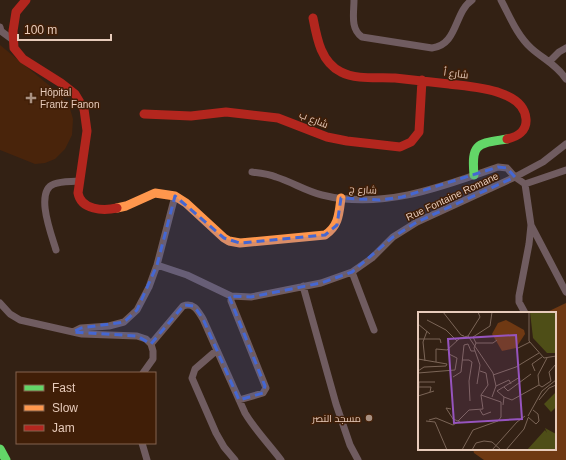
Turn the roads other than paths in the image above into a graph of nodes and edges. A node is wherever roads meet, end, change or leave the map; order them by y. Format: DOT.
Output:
graph roads {
  1 [pos="26,0"];
  2 [pos="354,0"];
  3 [pos="472,0"];
  4 [pos="501,0"];
  5 [pos="313,18"];
  6 [pos="0,27"];
  7 [pos="13,40"];
  8 [pos="566,48"];
  9 [pos="550,61"];
  10 [pos="566,79"];
  11 [pos="422,80"];
  12 [pos="144,114"];
  13 [pos="566,144"];
  14 [pos="566,170"];
  15 [pos="252,172"];
  16 [pos="474,175"];
  17 [pos="515,178"];
  18 [pos="79,182"];
  19 [pos="525,184"];
  20 [pos="175,196"];
  21 [pos="341,198"];
  22 [pos="531,225"];
  23 [pos="56,250"];
  24 [pos="157,265"];
  25 [pos="352,272"];
  26 [pos="303,286"];
  27 [pos="566,292"];
  28 [pos="232,296"];
  29 [pos="0,303"];
  30 [pos="524,312"];
  31 [pos="374,330"];
  32 [pos="73,332"];
  33 [pos="151,344"];
  34 [pos="217,350"];
  35 [pos="144,372"];
  36 [pos="239,400"];
  37 [pos="142,444"];
  38 [pos="0,449"];
  39 [pos="6,460"];
  40 [pos="147,460"];
  41 [pos="235,460"];
  42 [pos="281,460"];
  43 [pos="358,460"];
  1 -- 7 [label="street"];
  2 -- 3 [label="street"];
  4 -- 9 [label="street"];
  5 -- 11 [label="street, شارع أ"];
  6 -- 7 [label="street"];
  7 -- 18 [label="street"];
  8 -- 9 [label="street"];
  9 -- 10 [label="street"];
  11 -- 12 [label="street, شارع ب"];
  11 -- 16 [label="street, شارع أ"];
  13 -- 17 [label="street, Rue Fontaine Romane"];
  14 -- 19 [label="street"];
  15 -- 21 [label="street, شارع ج"];
  16 -- 17 [label="street, شارع ج"];
  16 -- 21 [label="street, شارع ج"];
  17 -- 19 [label="street"];
  17 -- 25 [label="street, Rue Fontaine Romane"];
  18 -- 20 [label="street"];
  18 -- 23 [label="street"];
  19 -- 22 [label="street"];
  20 -- 21 [label="street"];
  20 -- 24 [label="street"];
  22 -- 27 [label="street"];
  22 -- 30 [label="street"];
  24 -- 28 [label="street, Rue Fontaine Romane"];
  24 -- 32 [label="street"];
  25 -- 26 [label="street, Rue Fontaine Romane"];
  25 -- 31 [label="street"];
  26 -- 28 [label="street, Rue Fontaine Romane"];
  26 -- 43 [label="street"];
  28 -- 36 [label="street"];
  29 -- 32 [label="street"];
  32 -- 33 [label="street"];
  33 -- 34 [label="street"];
  33 -- 35 [label="street"];
  34 -- 36 [label="street"];
  34 -- 41 [label="street"];
  36 -- 42 [label="street"];
  37 -- 40 [label="street"];
  38 -- 39 [label="street"];
}
